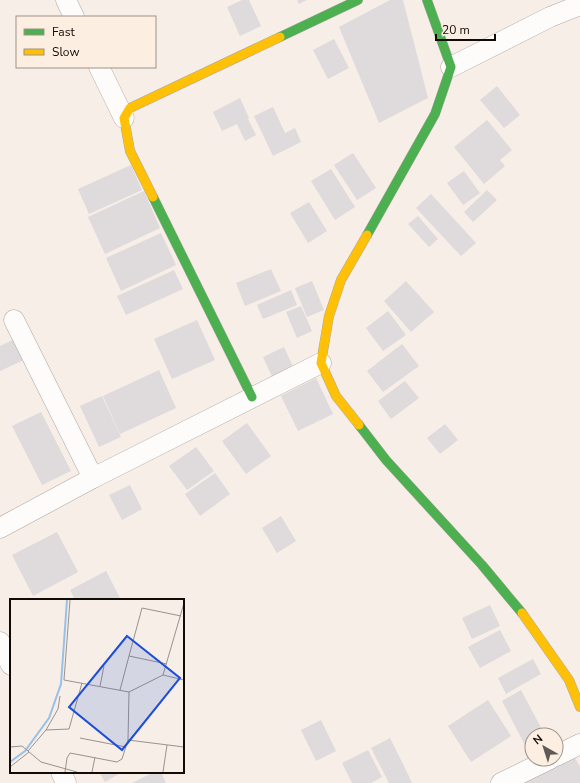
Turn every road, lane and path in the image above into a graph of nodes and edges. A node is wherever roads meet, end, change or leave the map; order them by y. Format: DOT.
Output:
graph roads {
  1 [pos="66,0"];
  2 [pos="358,0"];
  3 [pos="428,0"];
  4 [pos="580,4"];
  5 [pos="74,16"];
  6 [pos="451,67"];
  7 [pos="99,68"];
  8 [pos="124,118"];
  9 [pos="14,320"];
  10 [pos="321,363"];
  11 [pos="252,396"];
  12 [pos="93,478"];
  13 [pos="0,528"];
  14 [pos="0,642"];
  15 [pos="10,663"];
  16 [pos="575,677"];
  17 [pos="580,707"];
  18 [pos="580,744"];
  19 [pos="564,752"];
  20 [pos="533,767"];
  21 [pos="61,773"];
  22 [pos="66,783"];
  23 [pos="500,783"];
  1 -- 5 [label="street"];
  2 -- 8 [label="street"];
  3 -- 6 [label="street"];
  4 -- 6 [label="street"];
  6 -- 10 [label="street"];
  7 -- 8 [label="street"];
  8 -- 11 [label="street"];
  9 -- 12 [label="street"];
  10 -- 11 [label="street"];
  10 -- 16 [label="street"];
  11 -- 12 [label="street"];
  12 -- 13 [label="street"];
  14 -- 15 [label="street"];
  16 -- 17 [label="street"];
  18 -- 19 [label="street"];
  20 -- 23 [label="street"];
  21 -- 22 [label="street"];
}
